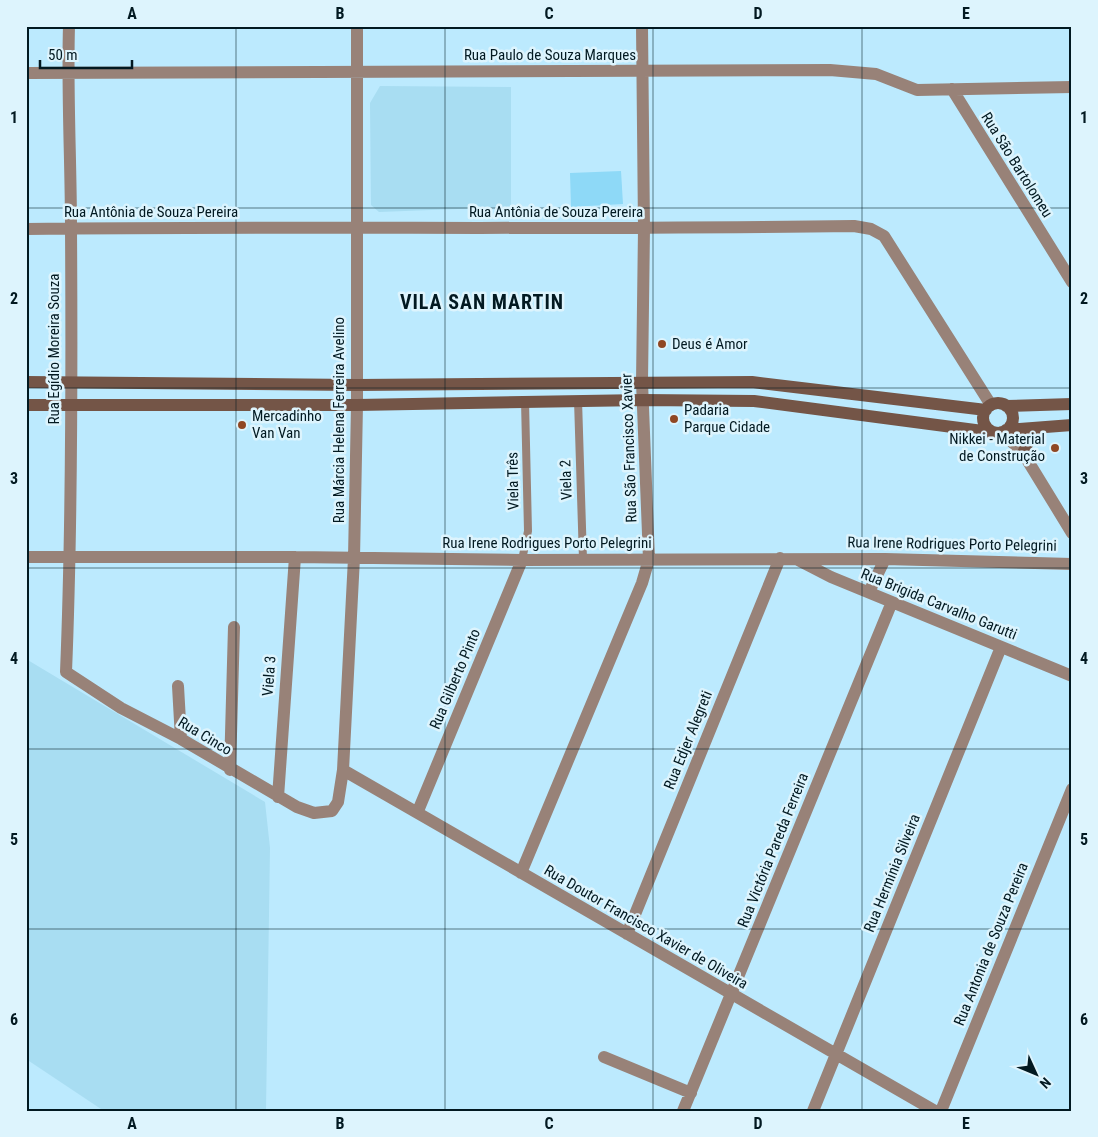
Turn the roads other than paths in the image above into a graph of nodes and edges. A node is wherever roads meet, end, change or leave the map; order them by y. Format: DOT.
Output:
graph roads {
  1 [pos="68,26"];
  2 [pos="356,26"];
  3 [pos="642,26"];
  4 [pos="67,72"];
  5 [pos="358,72"];
  6 [pos="641,72"];
  7 [pos="26,73"];
  8 [pos="1072,87"];
  9 [pos="952,90"];
  10 [pos="356,227"];
  11 [pos="71,228"];
  12 [pos="26,229"];
  13 [pos="644,229"];
  14 [pos="1072,282"];
  15 [pos="26,382"];
  16 [pos="642,382"];
  17 [pos="71,383"];
  18 [pos="356,385"];
  19 [pos="578,400"];
  20 [pos="643,400"];
  21 [pos="524,401"];
  22 [pos="1072,404"];
  23 [pos="26,405"];
  24 [pos="70,405"];
  25 [pos="357,405"];
  26 [pos="1006,406"];
  27 [pos="989,408"];
  28 [pos="1072,425"];
  29 [pos="1034,428"];
  30 [pos="1002,432"];
  31 [pos="1023,453"];
  32 [pos="1072,532"];
  33 [pos="26,557"];
  34 [pos="295,557"];
  35 [pos="70,558"];
  36 [pos="354,558"];
  37 [pos="780,558"];
  38 [pos="582,559"];
  39 [pos="796,559"];
  40 [pos="885,559"];
  41 [pos="522,560"];
  42 [pos="649,560"];
  43 [pos="1070,562"];
  44 [pos="869,592"];
  45 [pos="892,602"];
  46 [pos="234,627"];
  47 [pos="1001,647"];
  48 [pos="66,672"];
  49 [pos="1072,676"];
  50 [pos="178,686"];
  51 [pos="181,740"];
  52 [pos="230,770"];
  53 [pos="343,770"];
  54 [pos="1072,789"];
  55 [pos="278,797"];
  56 [pos="1068,808"];
  57 [pos="418,811"];
  58 [pos="332,812"];
  59 [pos="521,873"];
  60 [pos="627,934"];
  61 [pos="731,995"];
  62 [pos="837,1054"];
  63 [pos="604,1057"];
  64 [pos="691,1093"];
  65 [pos="683,1111"];
  66 [pos="813,1111"];
  67 [pos="935,1111"];
  68 [pos="941,1111"];
  1 -- 4 [label="street, Rua Egídio Moreira Souza"];
  2 -- 5 [label="street, Rua Márcia Helena Ferreira Avelino"];
  3 -- 6 [label="street, Rua São Francisco Xavier"];
  4 -- 5 [label="street, Rua Paulo de Souza Marques"];
  4 -- 7 [label="street, Rua Paulo de Souza Marques"];
  4 -- 11 [label="street, Rua Egídio Moreira Souza"];
  5 -- 6 [label="street, Rua Paulo de Souza Marques"];
  5 -- 10 [label="street, Rua Márcia Helena Ferreira Avelino"];
  6 -- 9 [label="street, Rua Paulo de Souza Marques"];
  6 -- 13 [label="street, Rua São Francisco Xavier"];
  8 -- 9 [label="street, Rua Paulo de Souza Marques"];
  9 -- 14 [label="street, Rua São Bartolomeu"];
  10 -- 11 [label="street, Rua Antônia de Souza Pereira"];
  10 -- 13 [label="street, Rua Antônia de Souza Pereira"];
  10 -- 18 [label="street, Rua Márcia Helena Ferreira Avelino"];
  11 -- 12 [label="street, Rua Antônia de Souza Pereira"];
  11 -- 17 [label="street, Rua Egídio Moreira Souza"];
  13 -- 16 [label="street, Rua São Francisco Xavier"];
  13 -- 27 [label="street, Rua Antônia de Souza Pereira"];
  15 -- 17 [label="main road"];
  16 -- 18 [label="main road"];
  16 -- 20 [label="street, Rua São Francisco Xavier"];
  16 -- 27 [label="main road"];
  17 -- 18 [label="main road"];
  17 -- 24 [label="street, Rua Egídio Moreira Souza"];
  18 -- 25 [label="street, Rua Márcia Helena Ferreira Avelino"];
  19 -- 20 [label="main road"];
  19 -- 21 [label="main road"];
  19 -- 38 [label="lane, Viela 2"];
  20 -- 30 [label="main road"];
  20 -- 42 [label="street, Rua São Francisco Xavier"];
  21 -- 25 [label="main road"];
  21 -- 41 [label="lane, Viela Três"];
  22 -- 26 [label="main road"];
  23 -- 24 [label="main road"];
  24 -- 25 [label="main road"];
  24 -- 35 [label="street, Rua Egídio Moreira Souza"];
  25 -- 36 [label="street, Rua Márcia Helena Ferreira Avelino"];
  26 -- 27 [label="main road"];
  26 -- 30 [label="main road"];
  27 -- 30 [label="main road"];
  28 -- 29 [label="main road"];
  29 -- 30 [label="main road"];
  29 -- 31 [label="main road"];
  30 -- 31 [label="street"];
  31 -- 32 [label="street"];
  33 -- 35 [label="street, Rua Irene Rodrigues Porto Pelegrini"];
  34 -- 35 [label="street, Rua Irene Rodrigues Porto Pelegrini"];
  34 -- 36 [label="street, Rua Irene Rodrigues Porto Pelegrini"];
  34 -- 55 [label="street, Viela 3"];
  35 -- 48 [label="street, Rua Egídio Moreira Souza"];
  36 -- 41 [label="street, Rua Irene Rodrigues Porto Pelegrini"];
  36 -- 53 [label="street, Rua Márcia Helena Ferreira Avelino"];
  37 -- 39 [label="street, Rua Irene Rodrigues Porto Pelegrini"];
  37 -- 42 [label="street, Rua Irene Rodrigues Porto Pelegrini"];
  37 -- 60 [label="street, Rua Edjer Alegreti"];
  38 -- 41 [label="street, Rua Irene Rodrigues Porto Pelegrini"];
  38 -- 42 [label="street, Rua Irene Rodrigues Porto Pelegrini"];
  39 -- 40 [label="street, Rua Irene Rodrigues Porto Pelegrini"];
  39 -- 44 [label="street, Rua Brigida Carvalho Garutti"];
  40 -- 43 [label="street, Rua Irene Rodrigues Porto Pelegrini"];
  40 -- 44 [label="street"];
  41 -- 57 [label="street, Rua Gilberto Pinto"];
  42 -- 59 [label="street, Rua São Francisco Xavier"];
  44 -- 45 [label="street, Rua Brigida Carvalho Garutti"];
  45 -- 47 [label="street, Rua Brigida Carvalho Garutti"];
  45 -- 61 [label="street, Rua Victória Pareda Ferreira"];
  46 -- 52 [label="street"];
  47 -- 49 [label="street, Rua Brigida Carvalho Garutti"];
  47 -- 62 [label="street, Rua Hermínia Silveira"];
  48 -- 51 [label="street, Rua Cinco"];
  50 -- 51 [label="street"];
  51 -- 52 [label="street, Rua Cinco"];
  52 -- 55 [label="street, Rua Cinco"];
  53 -- 57 [label="street, Rua Doutor Francisco Xavier de Oliveira"];
  53 -- 58 [label="street, Rua Márcia Helena Ferreira Avelino"];
  54 -- 56 [label="street, Rua Antonia de Souza Pereira"];
  55 -- 58 [label="street, Rua Cinco"];
  56 -- 68 [label="street, Rua Antonia de Souza Pereira"];
  57 -- 59 [label="street, Rua Doutor Francisco Xavier de Oliveira"];
  59 -- 60 [label="street, Rua Doutor Francisco Xavier de Oliveira"];
  60 -- 61 [label="street, Rua Doutor Francisco Xavier de Oliveira"];
  61 -- 62 [label="street, Rua Doutor Francisco Xavier de Oliveira"];
  61 -- 64 [label="street, Rua Victória Pareda Ferreira"];
  62 -- 66 [label="street, Rua Hermínia Silveira"];
  62 -- 67 [label="street, Rua Doutor Francisco Xavier de Oliveira"];
  63 -- 64 [label="street"];
  64 -- 65 [label="street, Rua Victória Pareda Ferreira"];
}
